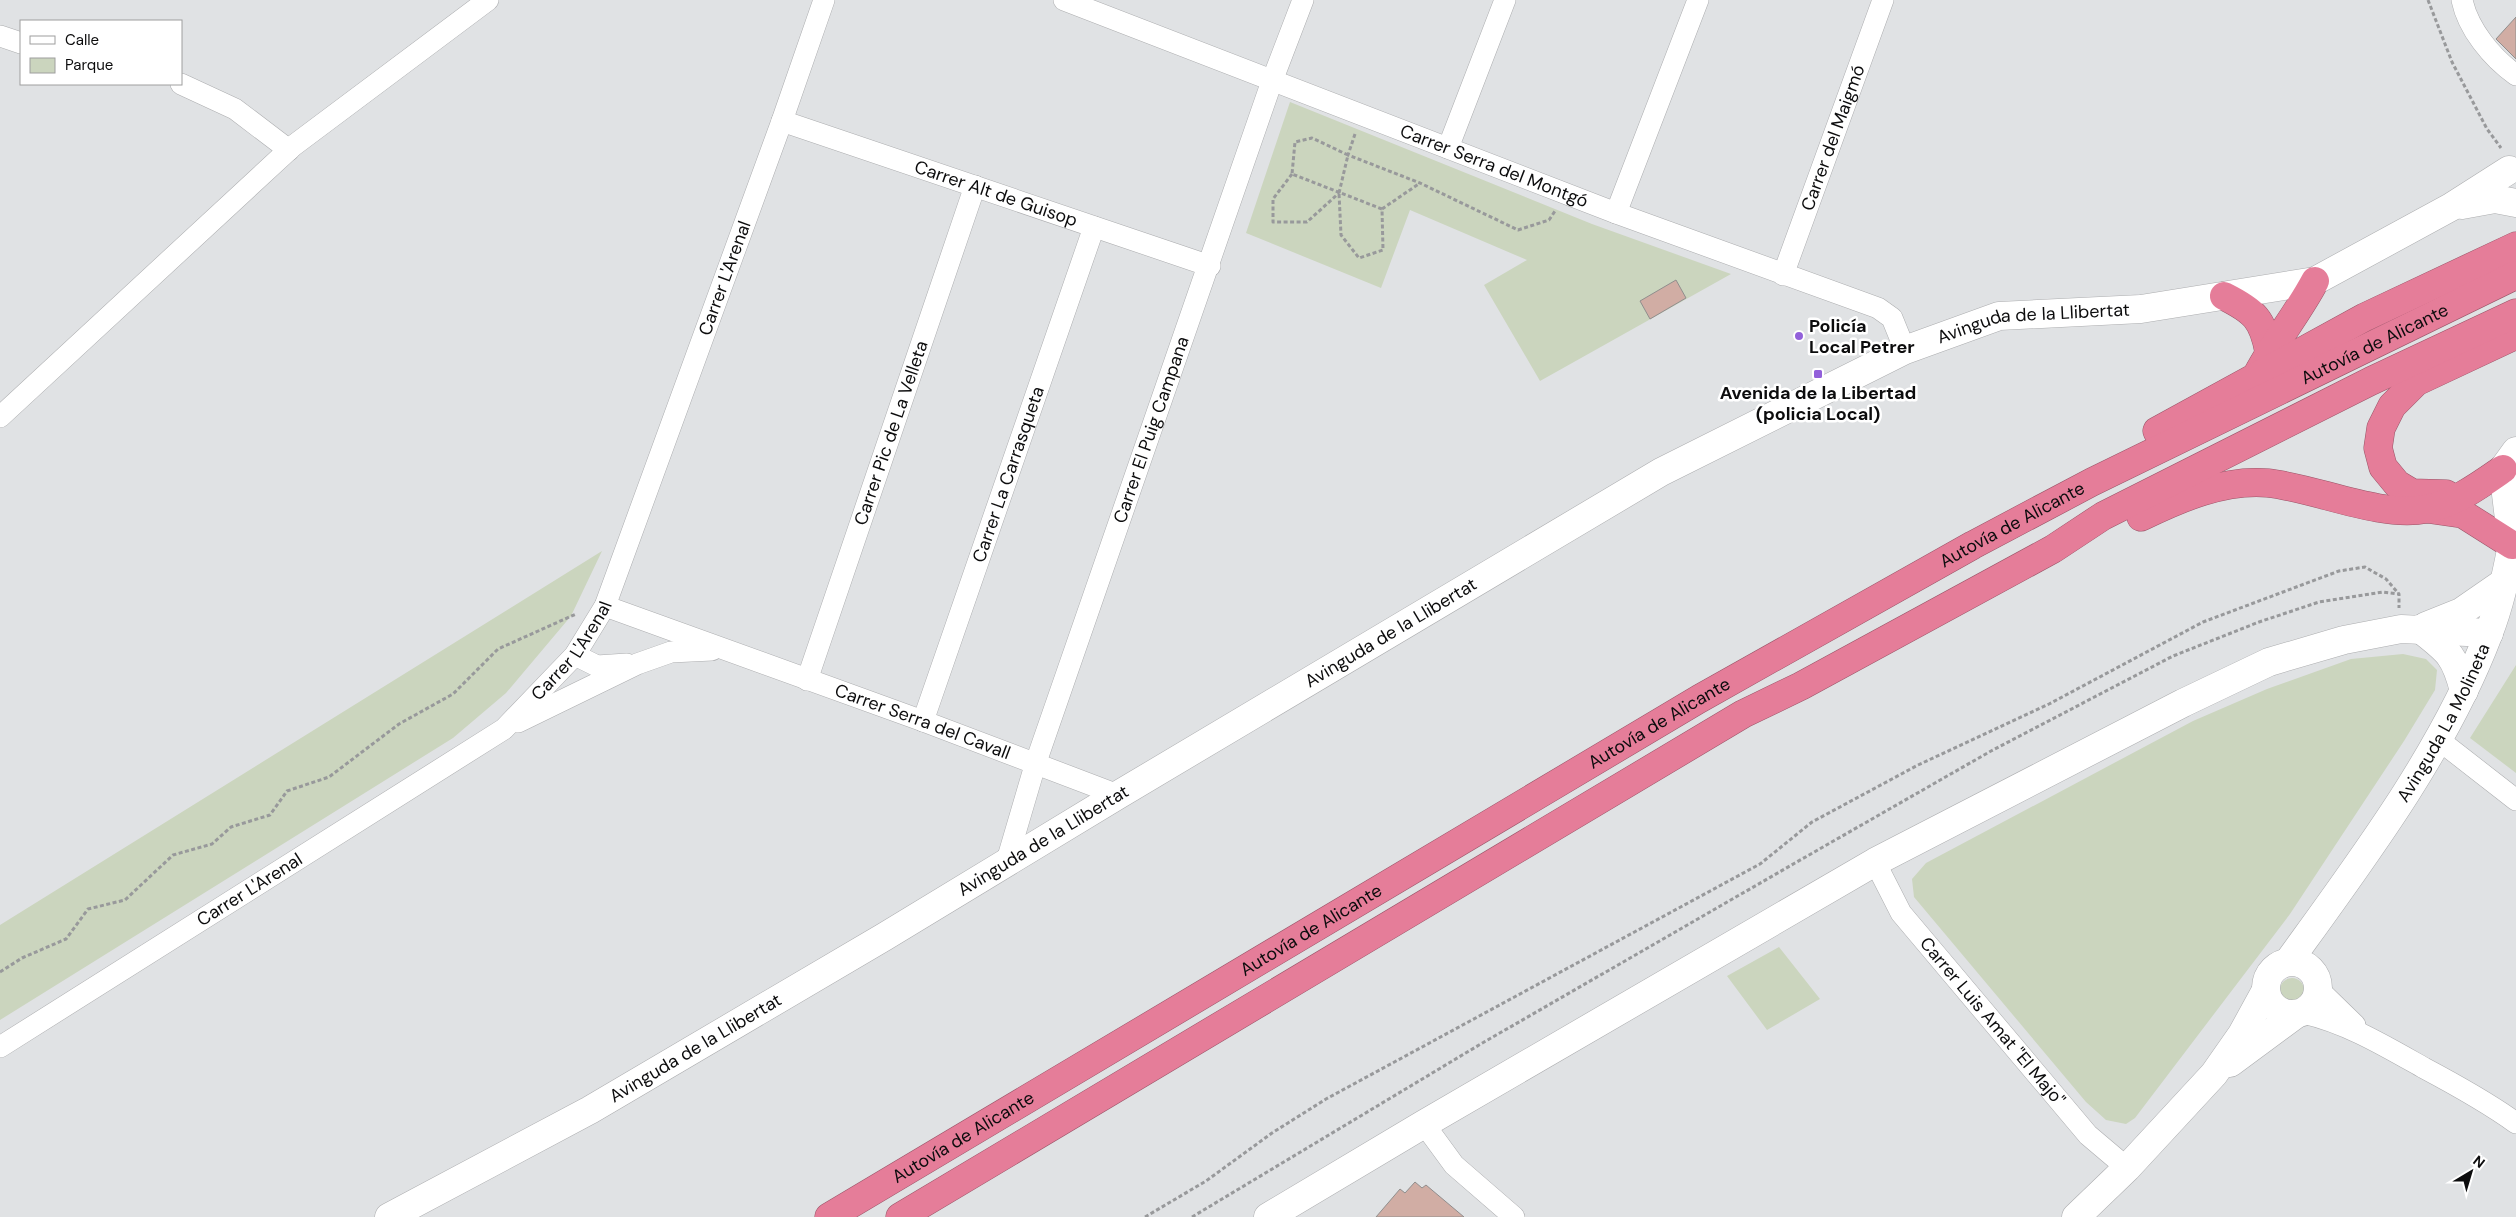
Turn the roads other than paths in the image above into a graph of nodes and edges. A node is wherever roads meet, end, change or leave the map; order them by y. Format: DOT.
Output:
graph roads {
  1 [pos="488,0"];
  2 [pos="824,0"];
  3 [pos="1064,0"];
  4 [pos="1303,0"];
  5 [pos="1504,0"];
  6 [pos="1698,0"];
  7 [pos="1883,0"];
  8 [pos="2462,0"];
  9 [pos="0,36"];
  10 [pos="20,43"];
  11 [pos="2516,75"];
  12 [pos="1272,81"];
  13 [pos="182,84"];
  14 [pos="782,121"];
  15 [pos="1448,148"];
  16 [pos="289,150"];
  17 [pos="2513,163"];
  18 [pos="975,186"];
  19 [pos="2516,202"];
  20 [pos="2451,207"];
  21 [pos="1616,213"];
  22 [pos="1094,226"];
  23 [pos="2510,248"];
  24 [pos="1210,266"];
  25 [pos="1783,275"];
  26 [pos="2512,277"];
  27 [pos="2315,281"];
  28 [pos="2224,296"];
  29 [pos="2515,325"];
  30 [pos="1905,350"];
  31 [pos="2264,363"];
  32 [pos="0,417"];
  33 [pos="2510,460"];
  34 [pos="2092,482"];
  35 [pos="2465,493"];
  36 [pos="2426,509"];
  37 [pos="2514,535"];
  38 [pos="2053,549"];
  39 [pos="2503,583"];
  40 [pos="605,606"];
  41 [pos="2410,623"];
  42 [pos="2489,634"];
  43 [pos="724,650"];
  44 [pos="575,656"];
  45 [pos="637,664"];
  46 [pos="807,680"];
  47 [pos="2464,691"];
  48 [pos="924,721"];
  49 [pos="504,728"];
  50 [pos="2439,740"];
  51 [pos="1036,762"];
  52 [pos="1118,794"];
  53 [pos="2516,800"];
  54 [pos="1875,862"];
  55 [pos="1006,864"];
  56 [pos="2344,884"];
  57 [pos="2288,962"];
  58 [pos="2317,983"];
  59 [pos="2265,992"];
  60 [pos="2299,1014"];
  61 [pos="2368,1036"];
  62 [pos="0,1047"];
  63 [pos="2214,1074"];
  64 [pos="2516,1123"];
  65 [pos="1424,1124"];
  66 [pos="2127,1168"];
  67 [pos="389,1217"];
  68 [pos="829,1217"];
  69 [pos="900,1217"];
  70 [pos="1268,1217"];
  71 [pos="1514,1217"];
  72 [pos="2076,1217"];
  1 -- 16 [label="street"];
  2 -- 14 [label="street, Carrer L'Arenal"];
  3 -- 12 [label="street, Carrer Serra del Montgó"];
  4 -- 12 [label="street, Carrer El Puig Campana"];
  5 -- 15 [label="street"];
  6 -- 21 [label="street"];
  7 -- 25 [label="street, Carrer del Maigmó"];
  8 -- 11 [label="street"];
  9 -- 10 [label="street"];
  12 -- 15 [label="street, Carrer Serra del Montgó"];
  12 -- 24 [label="street, Carrer El Puig Campana"];
  13 -- 16 [label="street"];
  14 -- 18 [label="street, Carrer Alt de Guisop"];
  14 -- 40 [label="street, Carrer L'Arenal"];
  15 -- 21 [label="street, Carrer Serra del Montgó"];
  16 -- 32 [label="street"];
  17 -- 19 [label="street"];
  17 -- 20 [label="street, Avinguda de la Llibertat"];
  18 -- 22 [label="street, Carrer Alt de Guisop"];
  18 -- 46 [label="street, Carrer Pic de La Velleta"];
  19 -- 20 [label="street, Avinguda de la Llibertat"];
  20 -- 27 [label="street, Avinguda de la Llibertat"];
  21 -- 25 [label="street, Carrer Serra del Montgó"];
  22 -- 24 [label="street, Carrer Alt de Guisop"];
  22 -- 48 [label="street, Carrer La Carrasqueta"];
  23 -- 31 [label="highway"];
  24 -- 51 [label="street, Carrer El Puig Campana"];
  25 -- 30 [label="street, Carrer Serra del Montgó"];
  26 -- 34 [label="highway, Autovía de Alicante"];
  27 -- 28 [label="street, Avinguda de la Llibertat"];
  27 -- 31 [label="highway"];
  28 -- 30 [label="street, Avinguda de la Llibertat"];
  28 -- 31 [label="highway"];
  29 -- 35 [label="highway"];
  29 -- 38 [label="highway, Autovía de Alicante"];
  30 -- 52 [label="street, Avinguda de la Llibertat"];
  31 -- 34 [label="highway"];
  33 -- 35 [label="highway"];
  33 -- 37 [label="street, Avinguda La Molineta"];
  34 -- 68 [label="highway, Autovía de Alicante"];
  35 -- 36 [label="highway"];
  36 -- 37 [label="highway"];
  36 -- 38 [label="highway"];
  37 -- 39 [label="street, Avinguda La Molineta"];
  38 -- 69 [label="highway, Autovía de Alicante"];
  39 -- 41 [label="street"];
  39 -- 42 [label="street, Avinguda La Molineta"];
  40 -- 43 [label="street, Carrer Serra del Cavall"];
  40 -- 44 [label="street, Carrer L'Arenal"];
  41 -- 42 [label="street"];
  41 -- 47 [label="street"];
  41 -- 54 [label="street"];
  42 -- 47 [label="street, Avinguda La Molineta"];
  43 -- 45 [label="street, Carrer Serra del Cavall"];
  43 -- 46 [label="street, Carrer Serra del Cavall"];
  44 -- 45 [label="street, Carrer Serra del Cavall"];
  44 -- 49 [label="street, Carrer L'Arenal"];
  45 -- 49 [label="street, Carrer Serra del Cavall"];
  46 -- 48 [label="street, Carrer Serra del Cavall"];
  47 -- 50 [label="street, Avinguda La Molineta"];
  48 -- 51 [label="street, Carrer Serra del Cavall"];
  49 -- 62 [label="street, Carrer L'Arenal"];
  50 -- 53 [label="street"];
  50 -- 56 [label="street, Avinguda La Molineta"];
  51 -- 52 [label="street, Carrer Serra del Cavall"];
  51 -- 55 [label="street, Carrer El Puig Campana"];
  52 -- 55 [label="street, Avinguda de la Llibertat"];
  54 -- 65 [label="street"];
  54 -- 66 [label="street, Carrer Luis Amat \"El Majo\""];
  55 -- 67 [label="street, Avinguda de la Llibertat"];
  56 -- 57 [label="street, Avinguda La Molineta"];
  56 -- 58 [label="street, Avinguda La Molineta"];
  57 -- 58 [label="street"];
  57 -- 59 [label="street"];
  58 -- 60 [label="street"];
  58 -- 61 [label="street"];
  59 -- 60 [label="street"];
  59 -- 63 [label="street"];
  60 -- 61 [label="street"];
  60 -- 63 [label="street"];
  61 -- 64 [label="street"];
  63 -- 66 [label="street"];
  65 -- 70 [label="street"];
  65 -- 71 [label="street"];
  66 -- 72 [label="street"];
}
